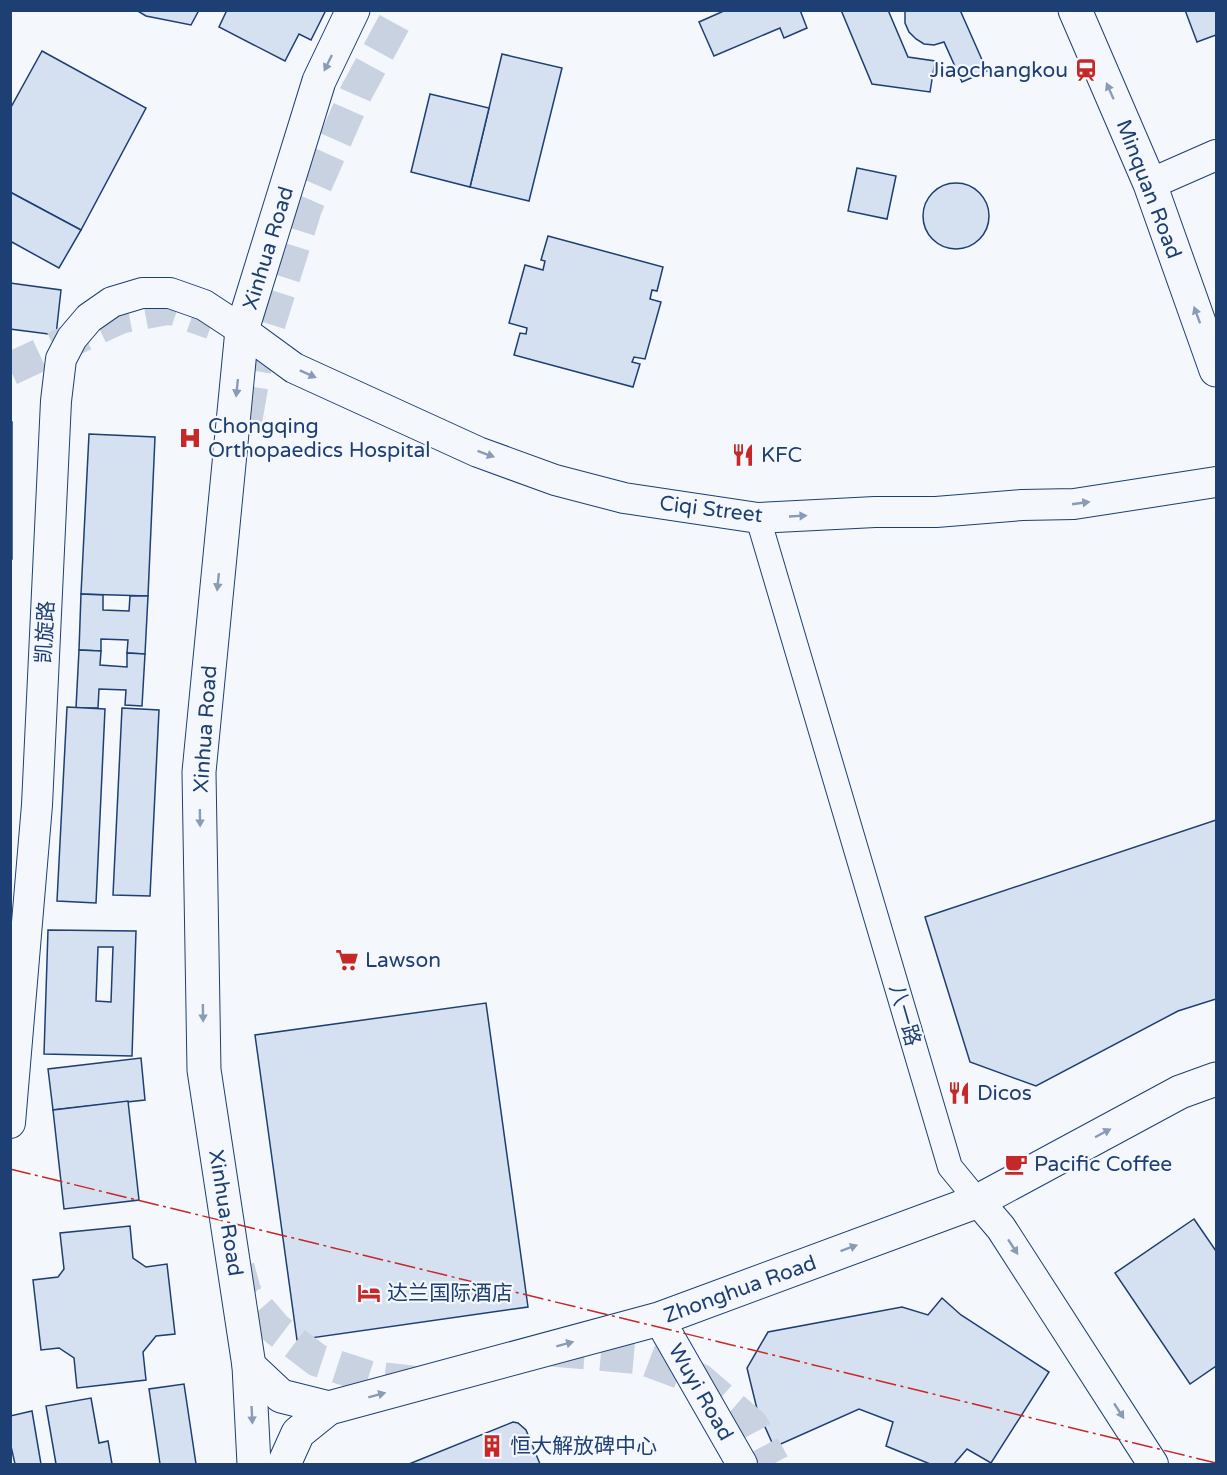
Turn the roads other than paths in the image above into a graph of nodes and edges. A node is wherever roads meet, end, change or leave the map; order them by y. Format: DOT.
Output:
graph roads {
  1 [pos="354,10"];
  2 [pos="1075,10"];
  3 [pos="1216,155"];
  4 [pos="1150,184"];
  5 [pos="242,330"];
  6 [pos="1216,370"];
  7 [pos="1216,482"];
  8 [pos="758,518"];
  9 [pos="1216,1079"];
  10 [pos="10,1123"];
  11 [pos="978,1201"];
  12 [pos="659,1319"];
  13 [pos="249,1366"];
  14 [pos="329,1408"];
  15 [pos="254,1464"];
  16 [pos="284,1464"];
  17 [pos="742,1464"];
  18 [pos="1153,1464"];
  1 -- 5 [label="main road, Xinhua Road, one-way"];
  4 -- 2 [label="main road, Minquan Road, one-way"];
  3 -- 4 [label="street"];
  6 -- 4 [label="main road, Minquan Road, one-way"];
  5 -- 8 [label="street, Ciqi Street, one-way"];
  5 -- 10 [label="street, 凯旋路"];
  5 -- 13 [label="main road, Xinhua Road, one-way"];
  8 -- 7 [label="street, Ciqi Street, one-way"];
  8 -- 11 [label="street, 八一路"];
  11 -- 9 [label="main road, Zhonghua Road, one-way"];
  12 -- 11 [label="main road, Zhonghua Road, one-way"];
  11 -- 18 [label="street, 八一路, one-way"];
  14 -- 12 [label="main road, Zhonghua Road, one-way"];
  12 -- 17 [label="street, Wuyi Road"];
  13 -- 14 [label="main road, Zhonghua Road"];
  13 -- 15 [label="main road, Xinhua Road, one-way"];
  14 -- 16 [label="main road"];
}
